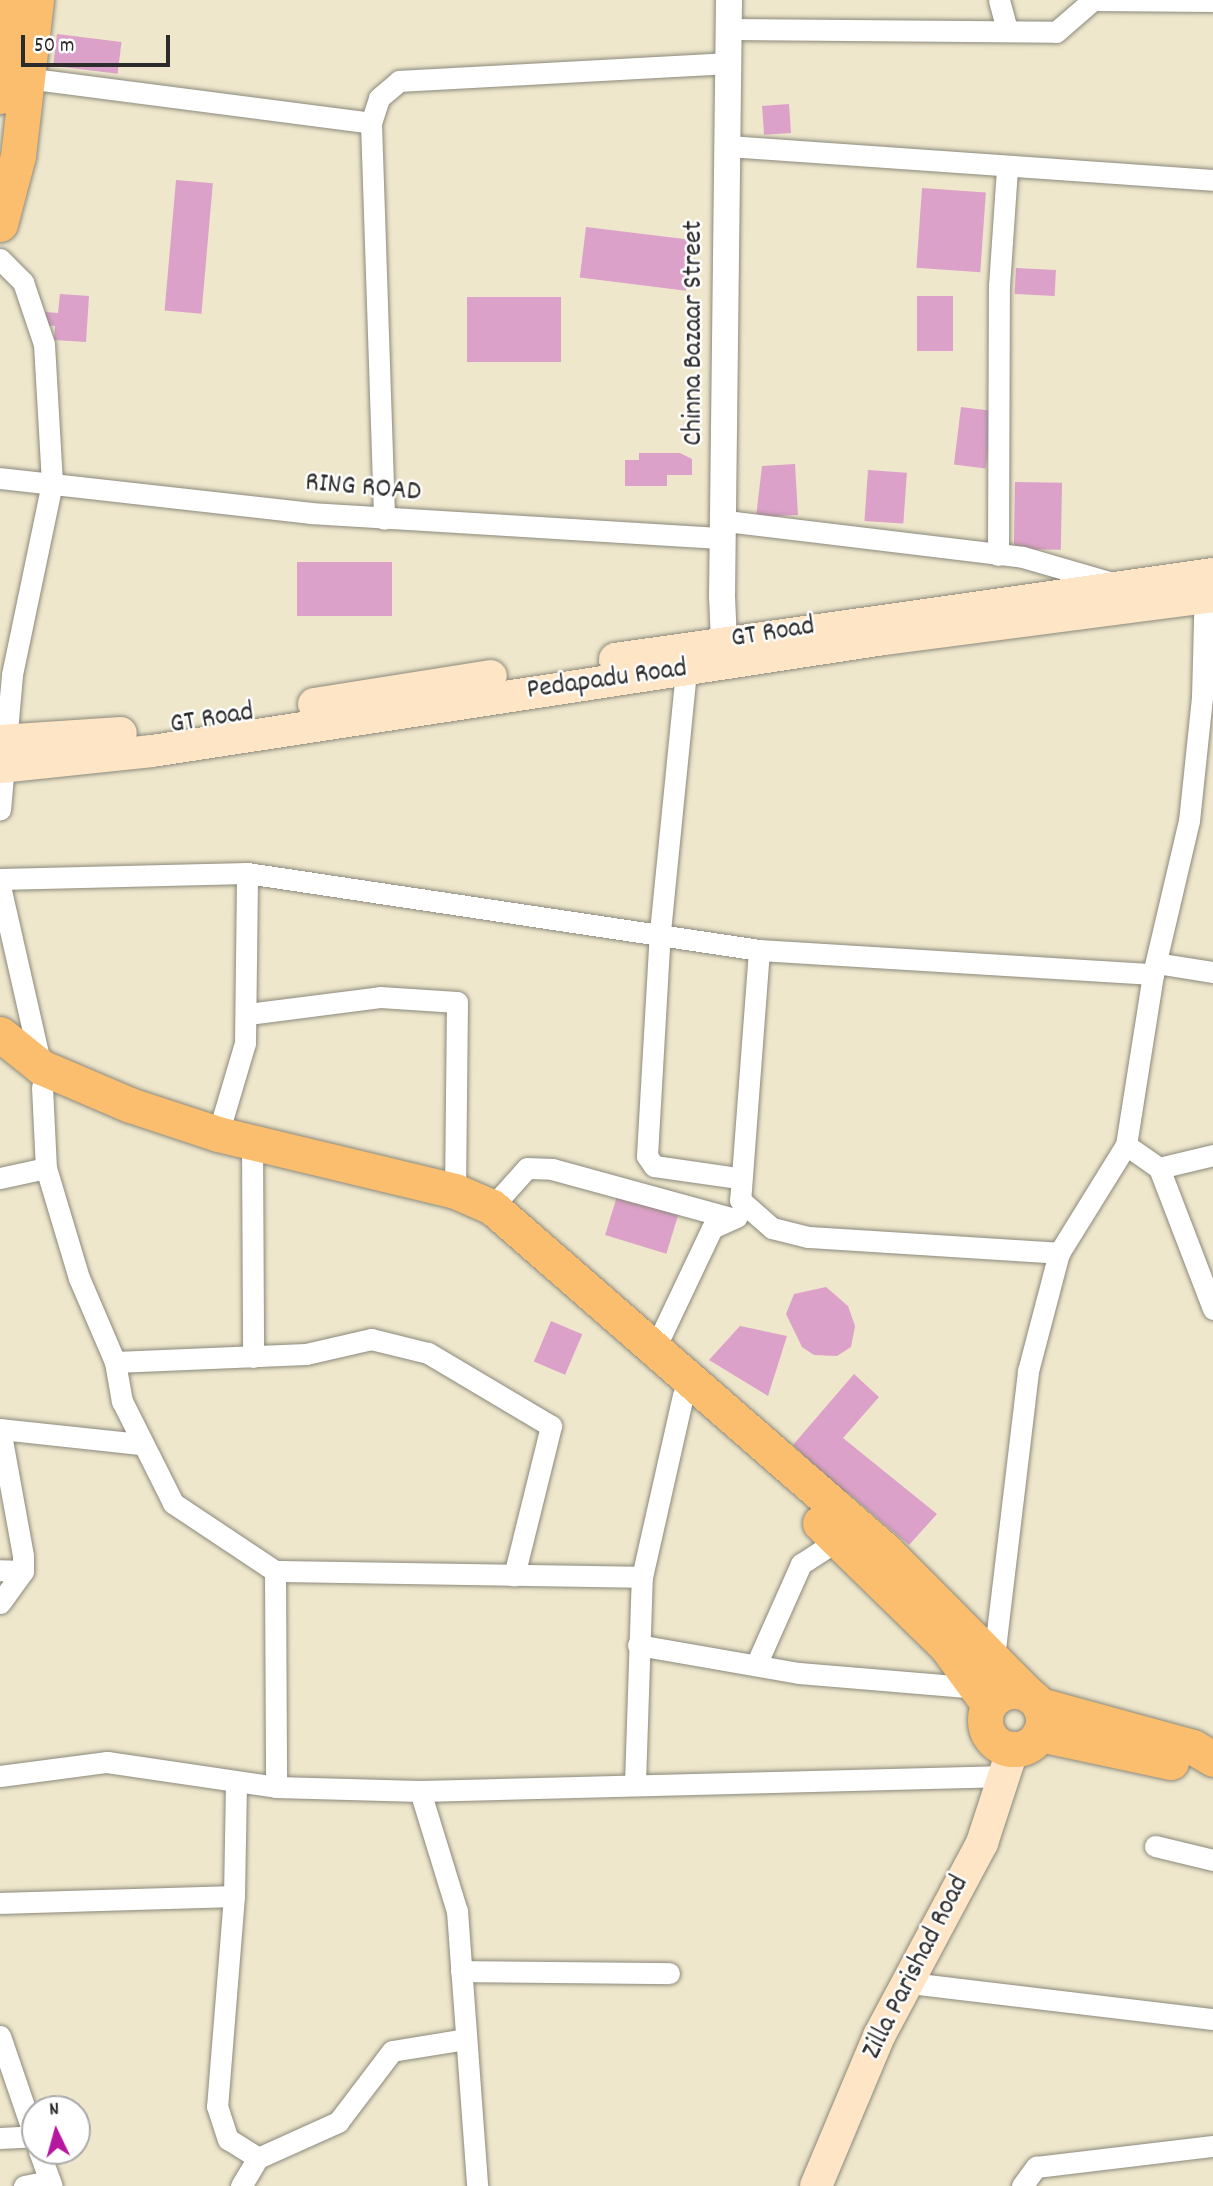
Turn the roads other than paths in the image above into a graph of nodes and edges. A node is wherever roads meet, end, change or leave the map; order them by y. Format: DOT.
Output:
graph roads {
  1 [pos="9,0"];
  2 [pos="36,0"];
  3 [pos="729,0"];
  4 [pos="999,0"];
  5 [pos="1213,1"];
  6 [pos="729,29"];
  7 [pos="1007,29"];
  8 [pos="729,63"];
  9 [pos="9,82"];
  10 [pos="370,122"];
  11 [pos="728,146"];
  12 [pos="1007,169"];
  13 [pos="1213,180"];
  14 [pos="0,224"];
  15 [pos="0,259"];
  16 [pos="0,478"];
  17 [pos="52,483"];
  18 [pos="384,519"];
  19 [pos="724,529"];
  20 [pos="998,555"];
  21 [pos="1116,584"];
  22 [pos="1209,585"];
  23 [pos="730,653"];
  24 [pos="686,671"];
  25 [pos="3,754"];
  26 [pos="0,809"];
  27 [pos="247,873"];
  28 [pos="0,879"];
  29 [pos="0,886"];
  30 [pos="660,930"];
  31 [pos="759,950"];
  32 [pos="1155,969"];
  33 [pos="1213,972"];
  34 [pos="248,1014"];
  35 [pos="0,1034"];
  36 [pos="0,1059"];
  37 [pos="42,1077"];
  38 [pos="218,1135"];
  39 [pos="1125,1145"];
  40 [pos="251,1152"];
  41 [pos="1213,1155"];
  42 [pos="46,1168"];
  43 [pos="1159,1168"];
  44 [pos="0,1178"];
  45 [pos="737,1178"];
  46 [pos="455,1191"];
  47 [pos="492,1208"];
  48 [pos="757,1215"];
  49 [pos="731,1218"];
  50 [pos="1059,1253"];
  51 [pos="1213,1309"];
  52 [pos="656,1346"];
  53 [pos="253,1357"];
  54 [pos="115,1362"];
  55 [pos="683,1395"];
  56 [pos="0,1429"];
  57 [pos="141,1444"];
  58 [pos="7,1511"];
  59 [pos="838,1540"];
  60 [pos="0,1570"];
  61 [pos="23,1571"];
  62 [pos="275,1571"];
  63 [pos="514,1575"];
  64 [pos="642,1577"];
  65 [pos="0,1603"];
  66 [pos="638,1645"];
  67 [pos="994,1657"];
  68 [pos="756,1665"];
  69 [pos="984,1696"];
  70 [pos="1026,1732"];
  71 [pos="1213,1759"];
  72 [pos="1213,1767"];
  73 [pos="0,1776"];
  74 [pos="236,1783"];
  75 [pos="635,1783"];
  76 [pos="276,1787"];
  77 [pos="419,1791"];
  78 [pos="1155,1846"];
  79 [pos="1213,1860"];
  80 [pos="234,1896"];
  81 [pos="0,1902"];
  82 [pos="461,1971"];
  83 [pos="669,1973"];
  84 [pos="910,1983"];
  85 [pos="1213,2019"];
  86 [pos="0,2036"];
  87 [pos="465,2039"];
  88 [pos="9,2090"];
  89 [pos="21,2112"];
  90 [pos="21,2137"];
  91 [pos="0,2138"];
  92 [pos="1213,2146"];
  93 [pos="258,2158"];
  94 [pos="44,2165"];
  95 [pos="51,2184"];
  96 [pos="24,2186"];
  97 [pos="242,2186"];
  98 [pos="477,2186"];
  99 [pos="816,2186"];
  100 [pos="1022,2186"];
  1 -- 9 [label="main road"];
  2 -- 9 [label="main road"];
  3 -- 6 [label="street, Chinna Bazaar Street"];
  4 -- 7 [label="street"];
  5 -- 7 [label="street"];
  6 -- 7 [label="street"];
  6 -- 8 [label="street, Chinna Bazaar Street"];
  8 -- 10 [label="street"];
  8 -- 11 [label="street, Chinna Bazaar Street"];
  9 -- 10 [label="street"];
  9 -- 14 [label="main road"];
  10 -- 18 [label="street"];
  11 -- 12 [label="street"];
  11 -- 19 [label="street, Chinna Bazaar Street"];
  12 -- 13 [label="street"];
  12 -- 20 [label="street"];
  15 -- 17 [label="street"];
  16 -- 17 [label="street, RING ROAD"];
  17 -- 18 [label="street, RING ROAD"];
  17 -- 25 [label="street"];
  18 -- 19 [label="street, RING ROAD"];
  19 -- 20 [label="street, RING ROAD"];
  19 -- 23 [label="street, Chinna Bazaar Street"];
  20 -- 21 [label="street, RING ROAD"];
  21 -- 22 [label="main road, GT Road"];
  21 -- 23 [label="main road, GT Road"];
  22 -- 23 [label="main road, Pedapadu Road"];
  22 -- 32 [label="street"];
  23 -- 24 [label="main road, Pedapadu Road"];
  23 -- 25 [label="main road, GT Road"];
  24 -- 25 [label="main road, Pedapadu Road"];
  24 -- 30 [label="street"];
  25 -- 26 [label="street"];
  27 -- 28 [label="street"];
  27 -- 30 [label="street"];
  27 -- 34 [label="street"];
  29 -- 37 [label="street"];
  30 -- 31 [label="street"];
  30 -- 45 [label="street"];
  31 -- 32 [label="street"];
  31 -- 45 [label="street"];
  32 -- 33 [label="street"];
  32 -- 39 [label="street"];
  34 -- 38 [label="street"];
  34 -- 46 [label="street"];
  35 -- 37 [label="main road"];
  36 -- 37 [label="main road"];
  37 -- 38 [label="main road"];
  37 -- 40 [label="main road"];
  37 -- 42 [label="street"];
  38 -- 40 [label="main road"];
  39 -- 43 [label="street"];
  39 -- 50 [label="street"];
  40 -- 46 [label="main road"];
  40 -- 53 [label="street"];
  40 -- 55 [label="main road"];
  41 -- 43 [label="street"];
  42 -- 44 [label="street"];
  42 -- 54 [label="street"];
  43 -- 51 [label="street"];
  45 -- 48 [label="street"];
  46 -- 47 [label="main road"];
  47 -- 49 [label="street"];
  47 -- 52 [label="main road"];
  48 -- 49 [label="street"];
  48 -- 50 [label="street"];
  49 -- 52 [label="street"];
  50 -- 67 [label="street"];
  52 -- 67 [label="main road"];
  53 -- 54 [label="street"];
  53 -- 63 [label="street"];
  54 -- 57 [label="street"];
  55 -- 59 [label="main road"];
  55 -- 64 [label="street"];
  56 -- 57 [label="street"];
  56 -- 58 [label="street"];
  57 -- 62 [label="street"];
  58 -- 61 [label="street"];
  59 -- 68 [label="street"];
  59 -- 69 [label="main road"];
  60 -- 61 [label="street"];
  61 -- 65 [label="street"];
  62 -- 63 [label="street"];
  62 -- 76 [label="street"];
  63 -- 64 [label="street"];
  64 -- 66 [label="street"];
  66 -- 68 [label="street"];
  66 -- 75 [label="street"];
  67 -- 70 [label="main road"];
  68 -- 69 [label="street"];
  69 -- 70 [label="main road"];
  69 -- 70 [label="main road"];
  70 -- 71 [label="main road"];
  70 -- 72 [label="main road"];
  70 -- 75 [label="street"];
  70 -- 84 [label="main road, Zilla Parishad Road"];
  73 -- 74 [label="street"];
  74 -- 76 [label="street"];
  74 -- 80 [label="street"];
  75 -- 77 [label="street"];
  76 -- 77 [label="street"];
  77 -- 82 [label="street"];
  78 -- 79 [label="street"];
  80 -- 81 [label="street"];
  80 -- 93 [label="street"];
  82 -- 83 [label="street"];
  82 -- 87 [label="street"];
  84 -- 85 [label="street"];
  84 -- 99 [label="main road, Zilla Parishad Road"];
  86 -- 88 [label="street"];
  87 -- 93 [label="street"];
  87 -- 98 [label="street"];
  88 -- 89 [label="street"];
  90 -- 91 [label="street"];
  92 -- 100 [label="street"];
  93 -- 97 [label="street"];
  94 -- 95 [label="street"];
  95 -- 96 [label="street"];
}
